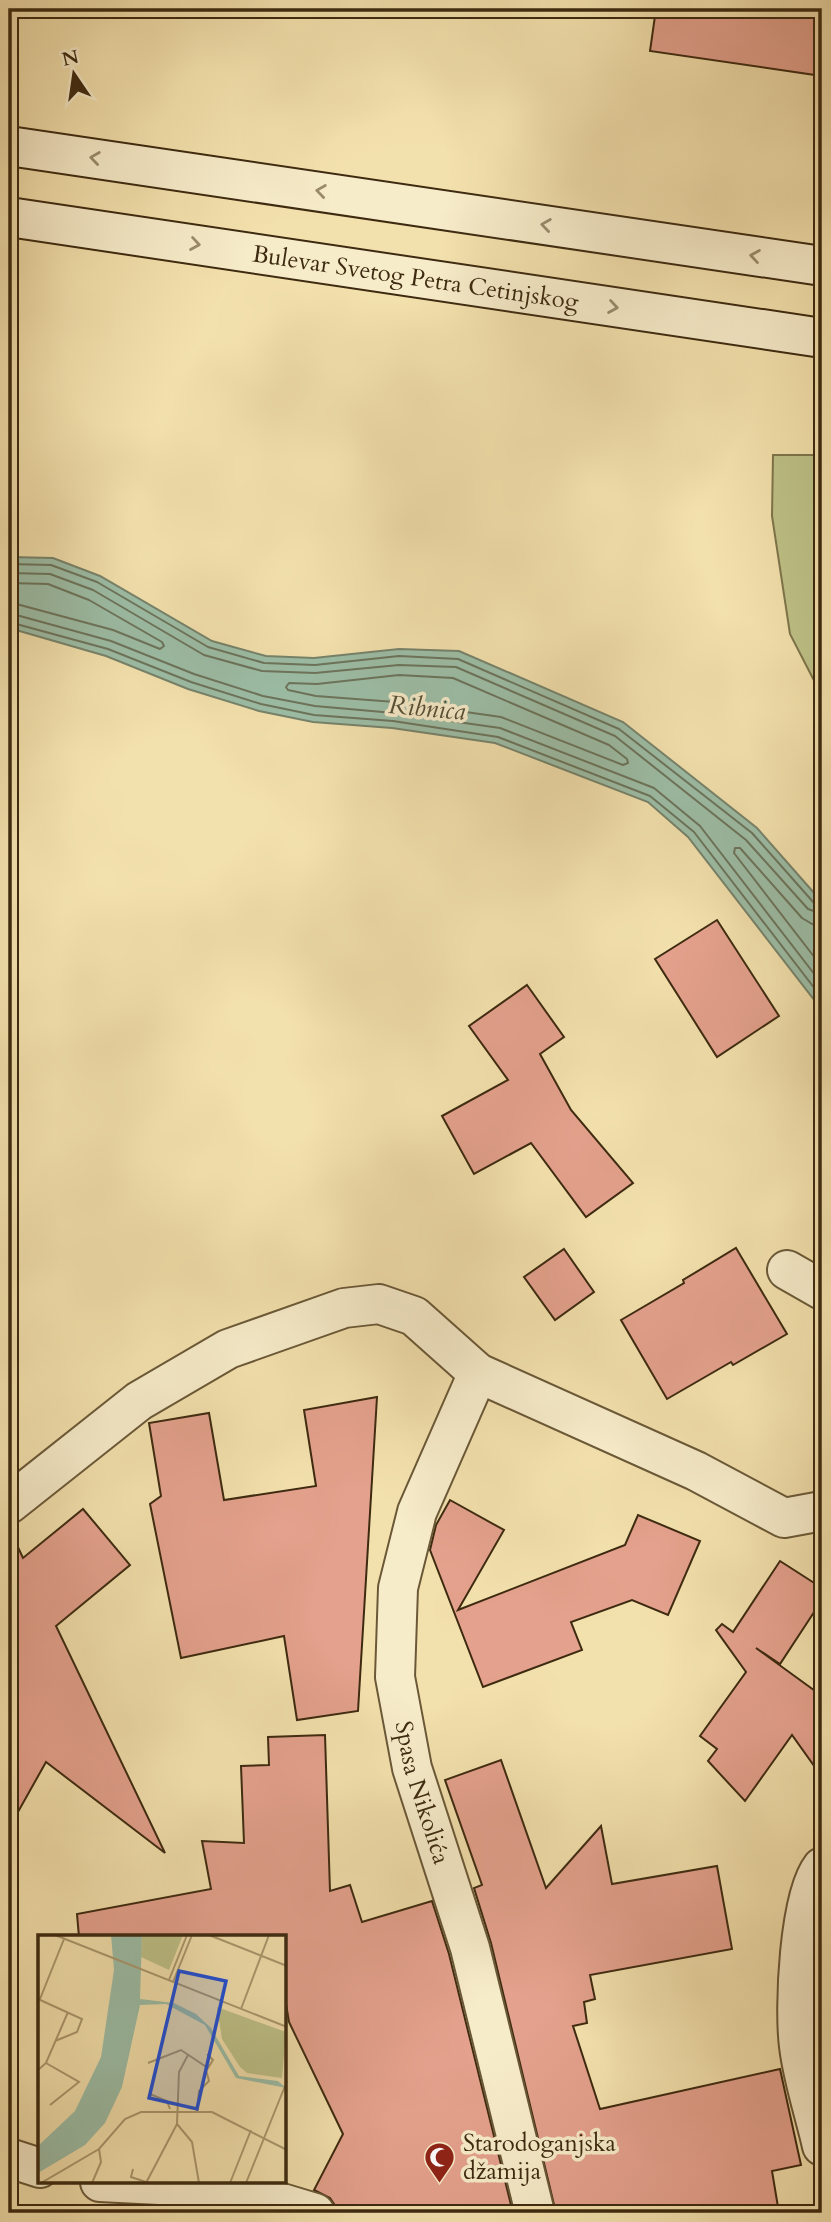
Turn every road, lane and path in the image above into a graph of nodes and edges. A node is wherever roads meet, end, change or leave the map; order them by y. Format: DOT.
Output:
graph roads {
  1 [pos="9,146"];
  2 [pos="9,217"];
  3 [pos="822,266"];
  4 [pos="822,338"];
  5 [pos="787,1270"];
  6 [pos="822,1290"];
  7 [pos="478,1373"];
  8 [pos="9,1504"];
  9 [pos="822,1511"];
  10 [pos="822,1867"];
  11 [pos="822,2146"];
  12 [pos="9,2158"];
  13 [pos="38,2167"];
  14 [pos="140,2184"];
  15 [pos="315,2213"];
  16 [pos="535,2213"];
  3 -- 1 [label="street, one-way"];
  2 -- 4 [label="street, Bulevar Svetog Petra Cetinjskog, one-way"];
  5 -- 6 [label="street"];
  7 -- 8 [label="street"];
  7 -- 9 [label="street"];
  7 -- 16 [label="street, Spasa Nikolića"];
  10 -- 11 [label="street"];
  12 -- 13 [label="street"];
  14 -- 15 [label="street"];
}
